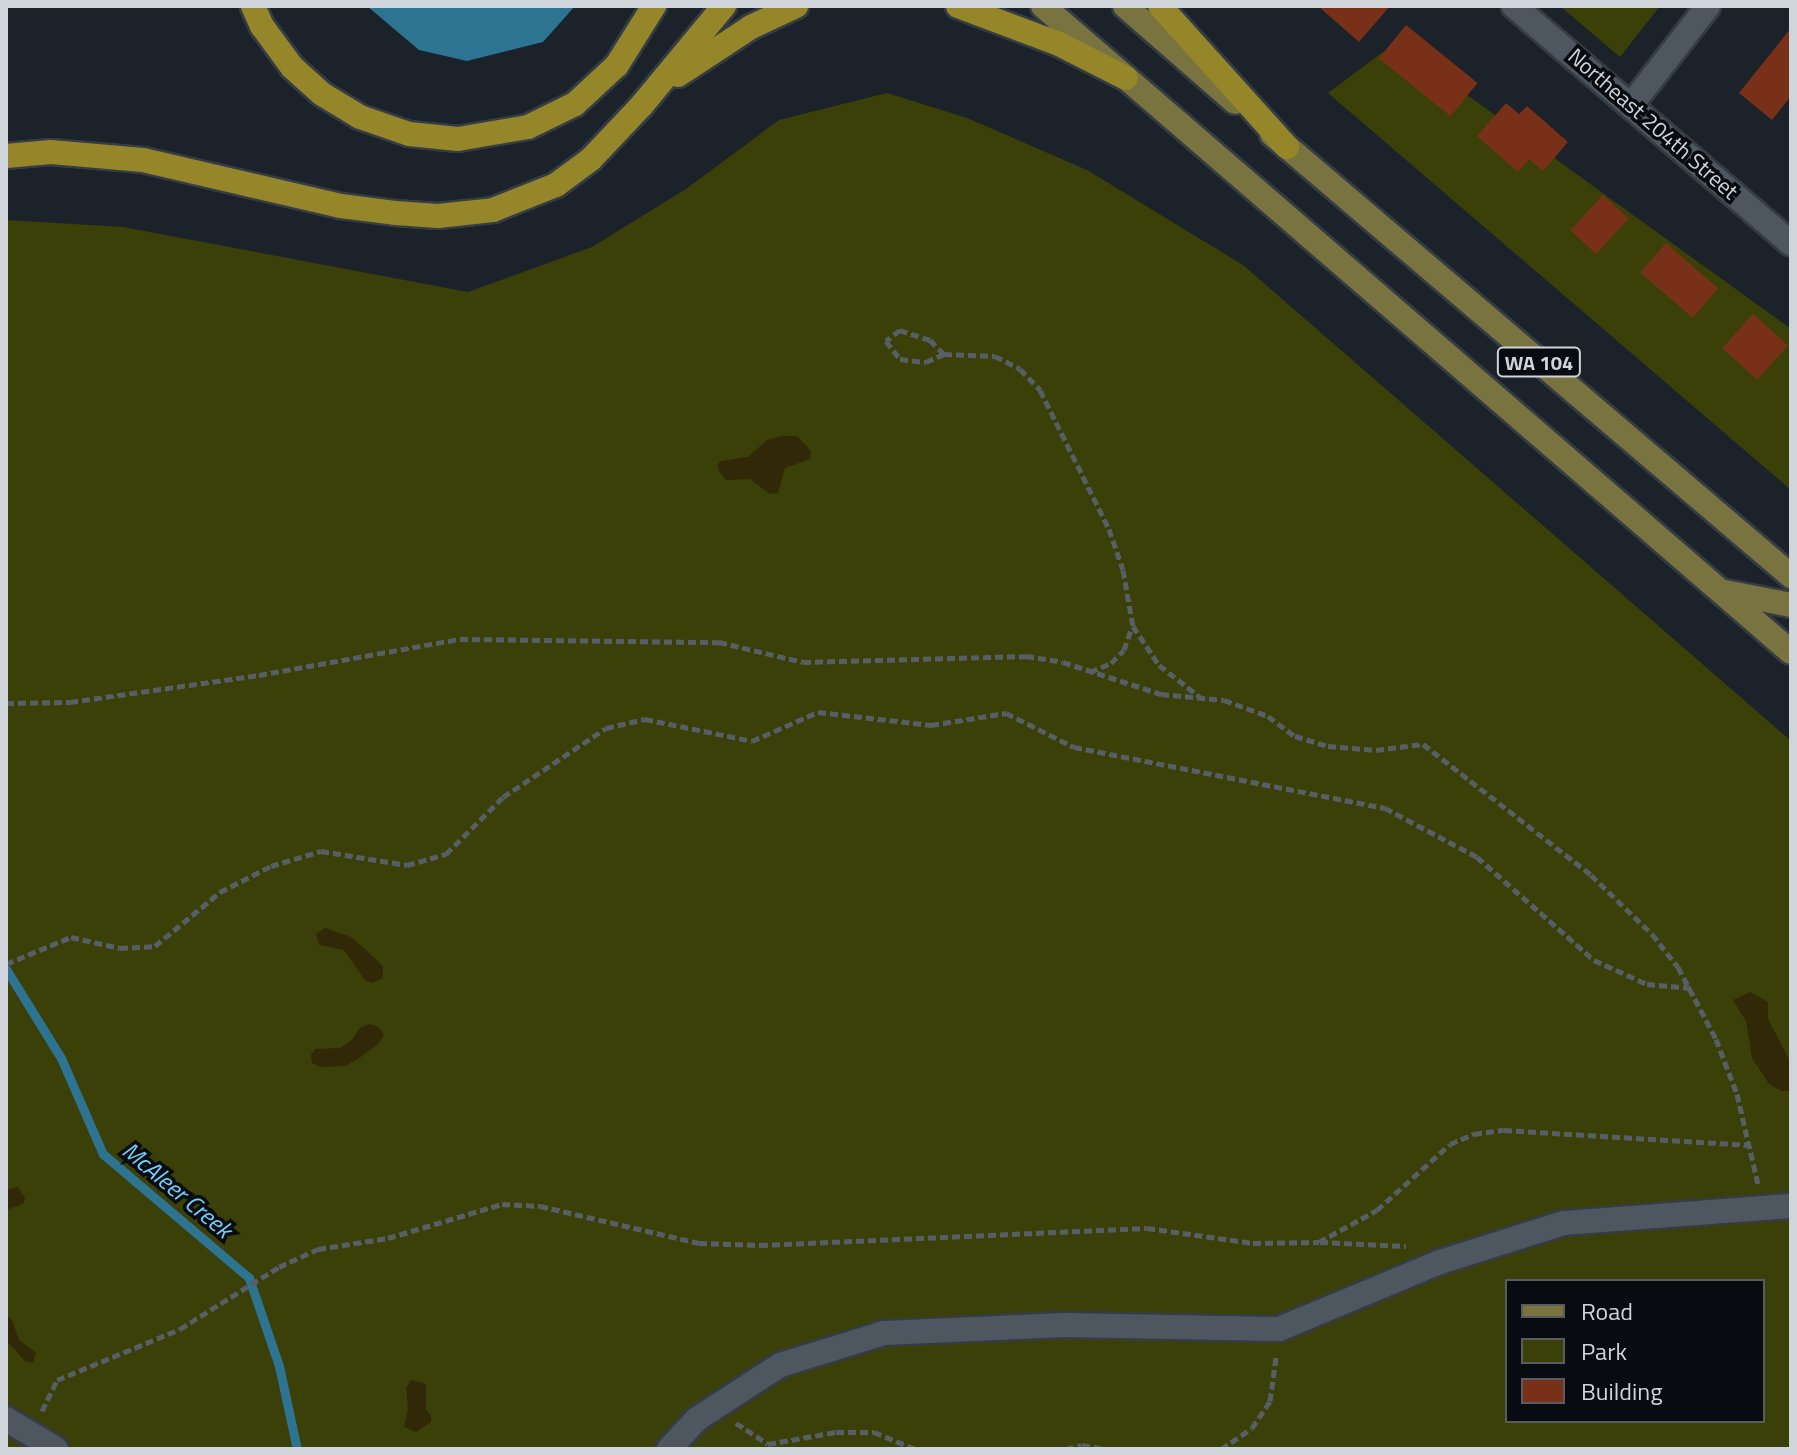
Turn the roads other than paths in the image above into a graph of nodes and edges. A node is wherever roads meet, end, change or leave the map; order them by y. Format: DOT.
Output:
graph roads {
  1 [pos="253,6"];
  2 [pos="654,6"];
  3 [pos="724,6"];
  4 [pos="796,6"];
  5 [pos="958,6"];
  6 [pos="1043,6"];
  7 [pos="1125,6"];
  8 [pos="1160,6"];
  9 [pos="1514,6"];
  10 [pos="1708,6"];
  11 [pos="1126,78"];
  12 [pos="1632,104"];
  13 [pos="642,105"];
  14 [pos="1287,147"];
  15 [pos="6,156"];
  16 [pos="1791,243"];
  17 [pos="1791,576"];
  18 [pos="1719,591"];
  19 [pos="1791,605"];
  20 [pos="1791,652"];
  21 [pos="1791,1206"];
  22 [pos="6,1419"];
  23 [pos="56,1449"];
  24 [pos="669,1449"];
  1 -- 2 [label="highway"];
  3 -- 13 [label="highway"];
  4 -- 13 [label="highway"];
  5 -- 11 [label="highway"];
  6 -- 11 [label="main road, WA 104"];
  7 -- 14 [label="main road, WA 104"];
  8 -- 14 [label="highway"];
  9 -- 12 [label="street, Northeast 204th Street"];
  10 -- 12 [label="street"];
  11 -- 18 [label="main road, WA 104"];
  12 -- 16 [label="street, Northeast 204th Street"];
  13 -- 15 [label="highway"];
  14 -- 17 [label="main road, WA 104"];
  18 -- 19 [label="main road"];
  18 -- 20 [label="main road, WA 104"];
  21 -- 24 [label="street"];
  22 -- 23 [label="street"];
}
